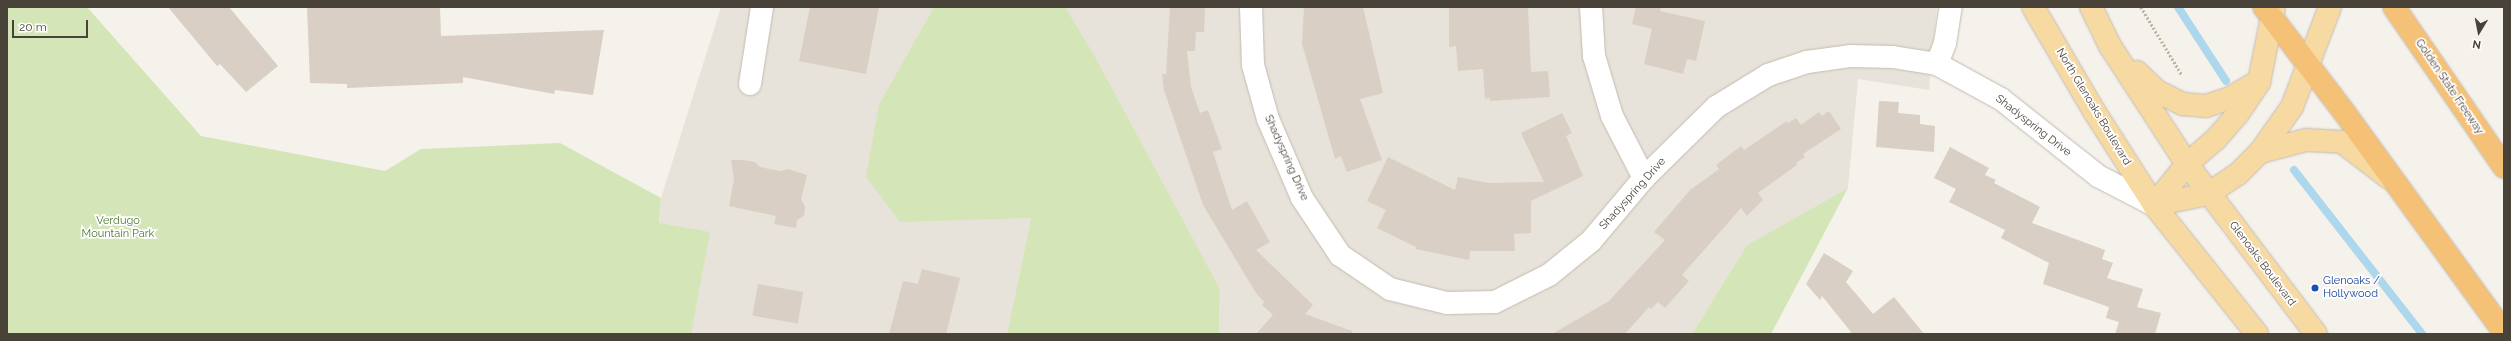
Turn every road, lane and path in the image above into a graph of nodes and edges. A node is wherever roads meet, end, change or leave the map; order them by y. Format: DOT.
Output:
graph roads {
  1 [pos="762,7"];
  2 [pos="1251,7"];
  3 [pos="1591,7"];
  4 [pos="1950,7"];
  5 [pos="2033,7"];
  6 [pos="2091,7"];
  7 [pos="2141,7"];
  8 [pos="2330,7"];
  9 [pos="2394,7"];
  10 [pos="2270,11"];
  11 [pos="2110,46"];
  12 [pos="1937,64"];
  13 [pos="2308,66"];
  14 [pos="2184,79"];
  15 [pos="2259,82"];
  16 [pos="750,84"];
  17 [pos="2260,152"];
  18 [pos="2187,164"];
  19 [pos="2504,167"];
  20 [pos="1644,178"];
  21 [pos="2393,180"];
  22 [pos="2208,194"];
  23 [pos="2154,205"];
  24 [pos="2504,332"];
  25 [pos="2257,334"];
  26 [pos="2316,334"];
  1 -- 16 [label="street"];
  2 -- 20 [label="street, Shadyspring Drive"];
  3 -- 20 [label="street"];
  4 -- 12 [label="street"];
  5 -- 23 [label="main road, North Glenoaks Boulevard"];
  6 -- 11 [label="main road"];
  7 -- 14 [label="path"];
  8 -- 13 [label="main road"];
  9 -- 19 [label="highway, Golden State Freeway"];
  10 -- 13 [label="highway"];
  10 -- 15 [label="main road"];
  11 -- 15 [label="main road"];
  11 -- 18 [label="main road"];
  12 -- 20 [label="street, Shadyspring Drive"];
  12 -- 23 [label="street, Shadyspring Drive"];
  13 -- 17 [label="main road"];
  13 -- 21 [label="highway"];
  15 -- 18 [label="main road"];
  17 -- 21 [label="main road"];
  17 -- 22 [label="main road"];
  18 -- 22 [label="main road"];
  18 -- 23 [label="main road"];
  21 -- 24 [label="highway"];
  22 -- 23 [label="main road"];
  22 -- 26 [label="main road, Glenoaks Boulevard"];
  23 -- 25 [label="main road"];
}
